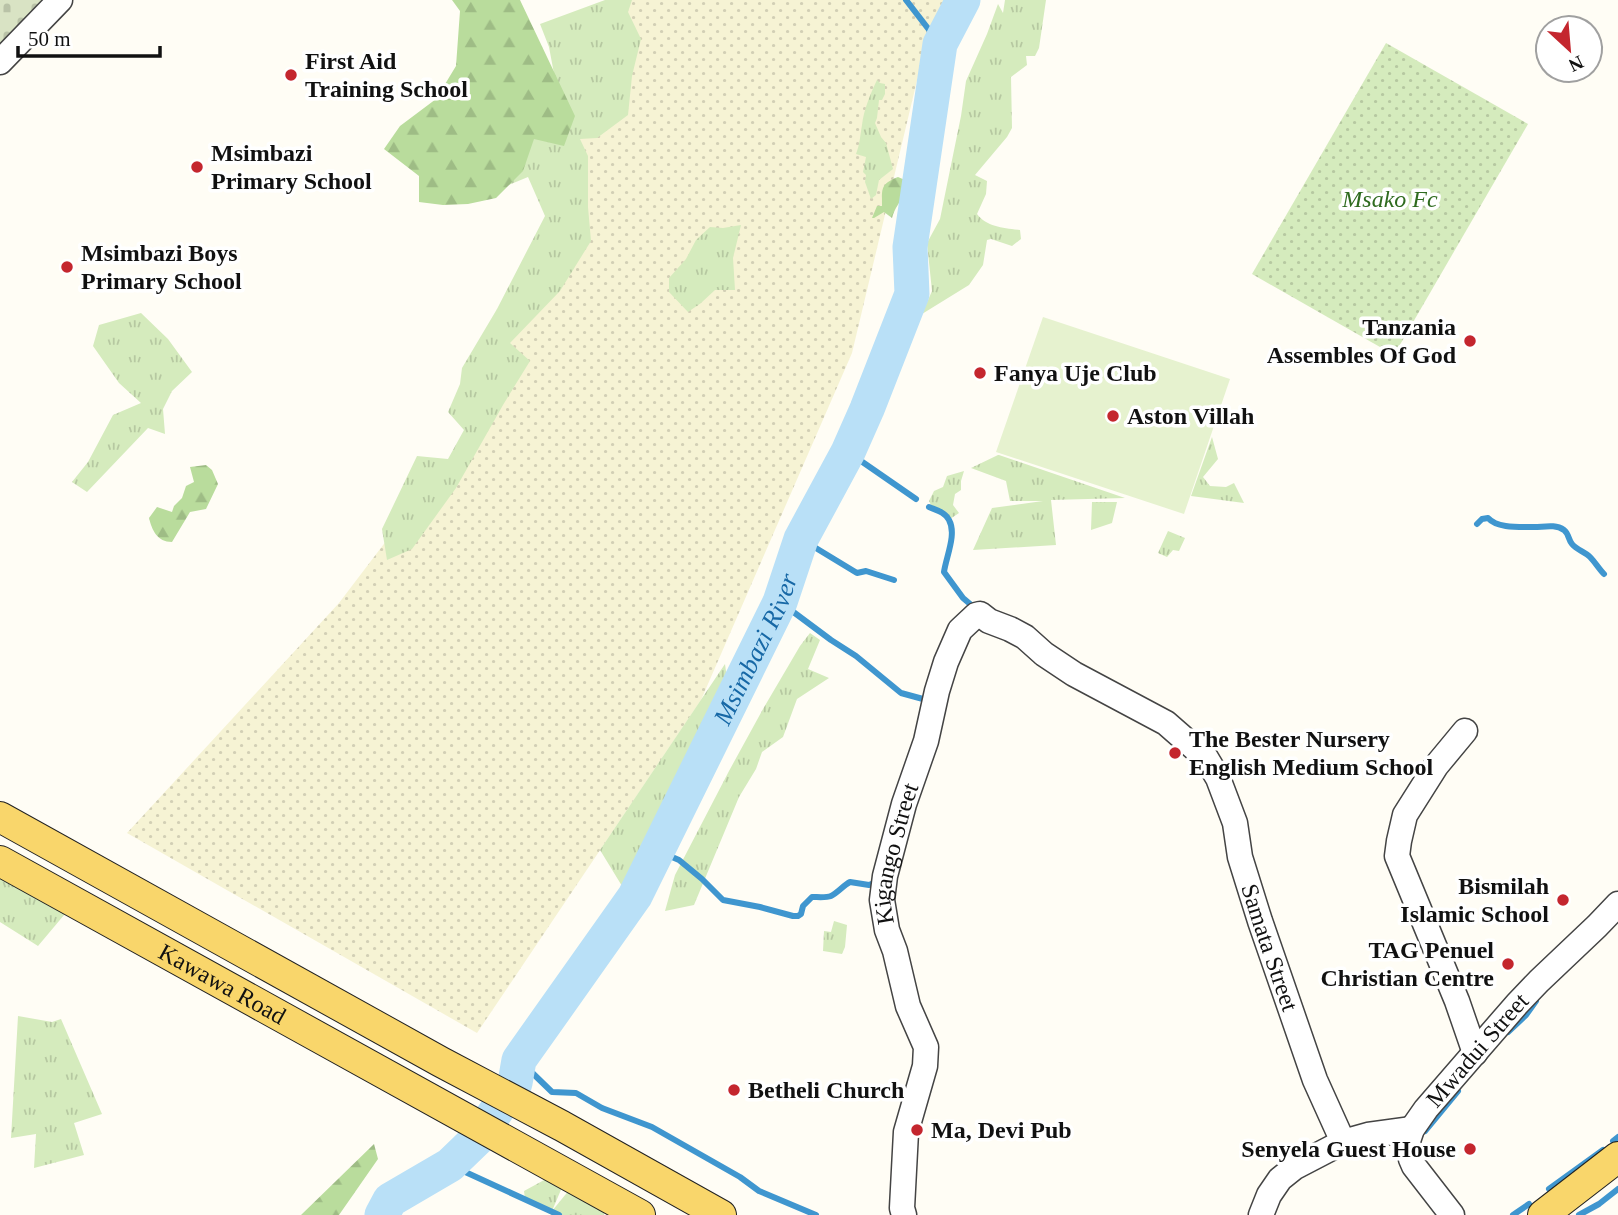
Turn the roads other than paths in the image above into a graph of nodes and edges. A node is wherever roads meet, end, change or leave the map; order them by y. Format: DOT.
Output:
graph roads {
  1 [pos="60,0"];
  2 [pos="0,62"];
  3 [pos="969,622"];
  4 [pos="1465,732"];
  5 [pos="0,817"];
  6 [pos="0,861"];
  7 [pos="1618,904"];
  8 [pos="1475,1053"];
  9 [pos="1412,1129"];
  10 [pos="1343,1142"];
  11 [pos="1618,1157"];
  12 [pos="640,1215"];
  13 [pos="720,1215"];
  14 [pos="904,1215"];
  15 [pos="1261,1215"];
  16 [pos="1452,1215"];
  17 [pos="1543,1215"];
  1 -- 2 [label="street"];
  3 -- 10 [label="street, Samata Street"];
  3 -- 14 [label="street, Kigango Street"];
  4 -- 8 [label="street"];
  5 -- 13 [label="main road, Kawawa Road"];
  6 -- 12 [label="main road, Kawawa Road"];
  7 -- 8 [label="street, Mwadui Street"];
  8 -- 9 [label="street, Mwadui Street"];
  9 -- 10 [label="street"];
  9 -- 16 [label="street, Mwadui Street"];
  10 -- 15 [label="street"];
  11 -- 17 [label="main road"];
}
